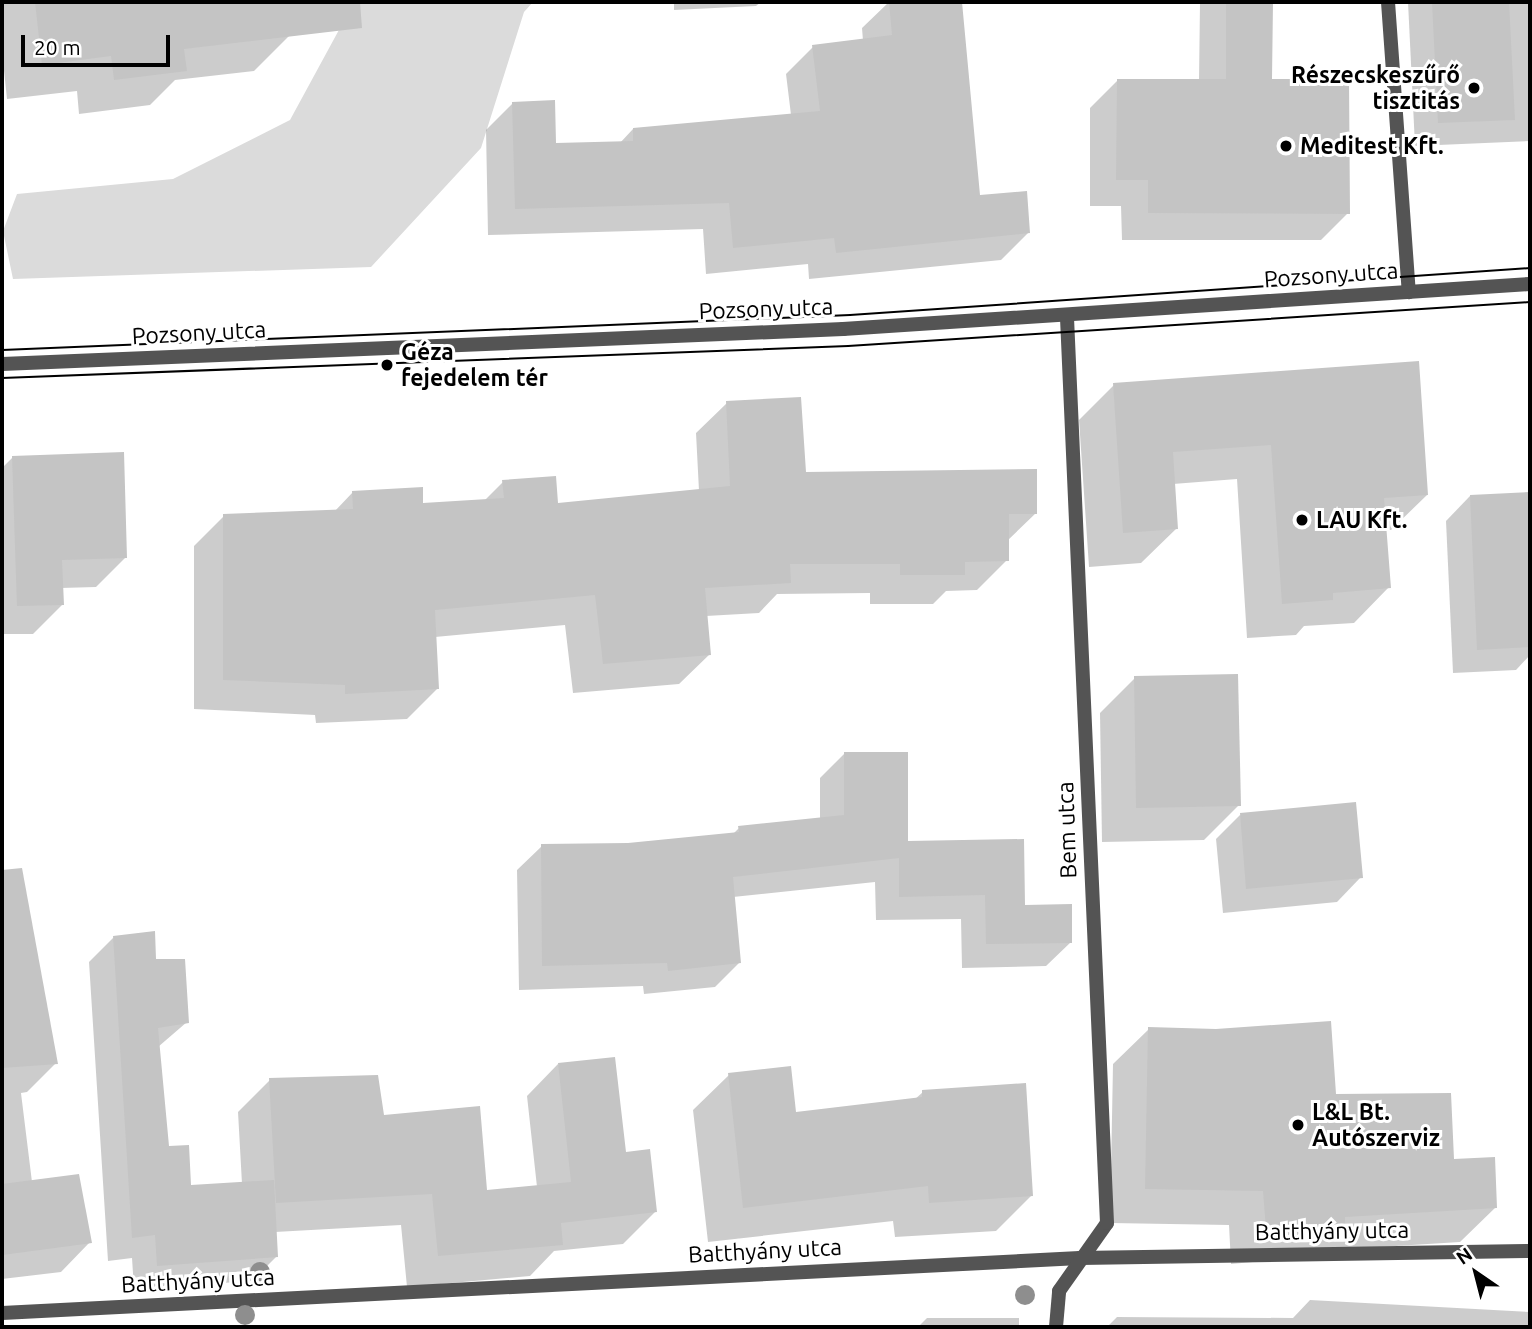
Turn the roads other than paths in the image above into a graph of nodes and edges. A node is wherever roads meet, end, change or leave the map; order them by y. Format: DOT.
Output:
graph roads {
  1 [pos="1388,2"];
  2 [pos="1530,284"];
  3 [pos="1409,292"];
  4 [pos="1067,316"];
  5 [pos="2,364"];
  6 [pos="1530,1251"];
  7 [pos="1080,1258"];
  8 [pos="2,1313"];
  9 [pos="1056,1327"];
  1 -- 3 [label="street"];
  2 -- 3 [label="street, Pozsony utca"];
  3 -- 4 [label="street, Pozsony utca"];
  4 -- 5 [label="street, Pozsony utca"];
  4 -- 7 [label="street, Bem utca"];
  6 -- 7 [label="street, Batthyány utca"];
  7 -- 8 [label="street, Batthyány utca"];
  7 -- 9 [label="street, Bem utca"];
}
